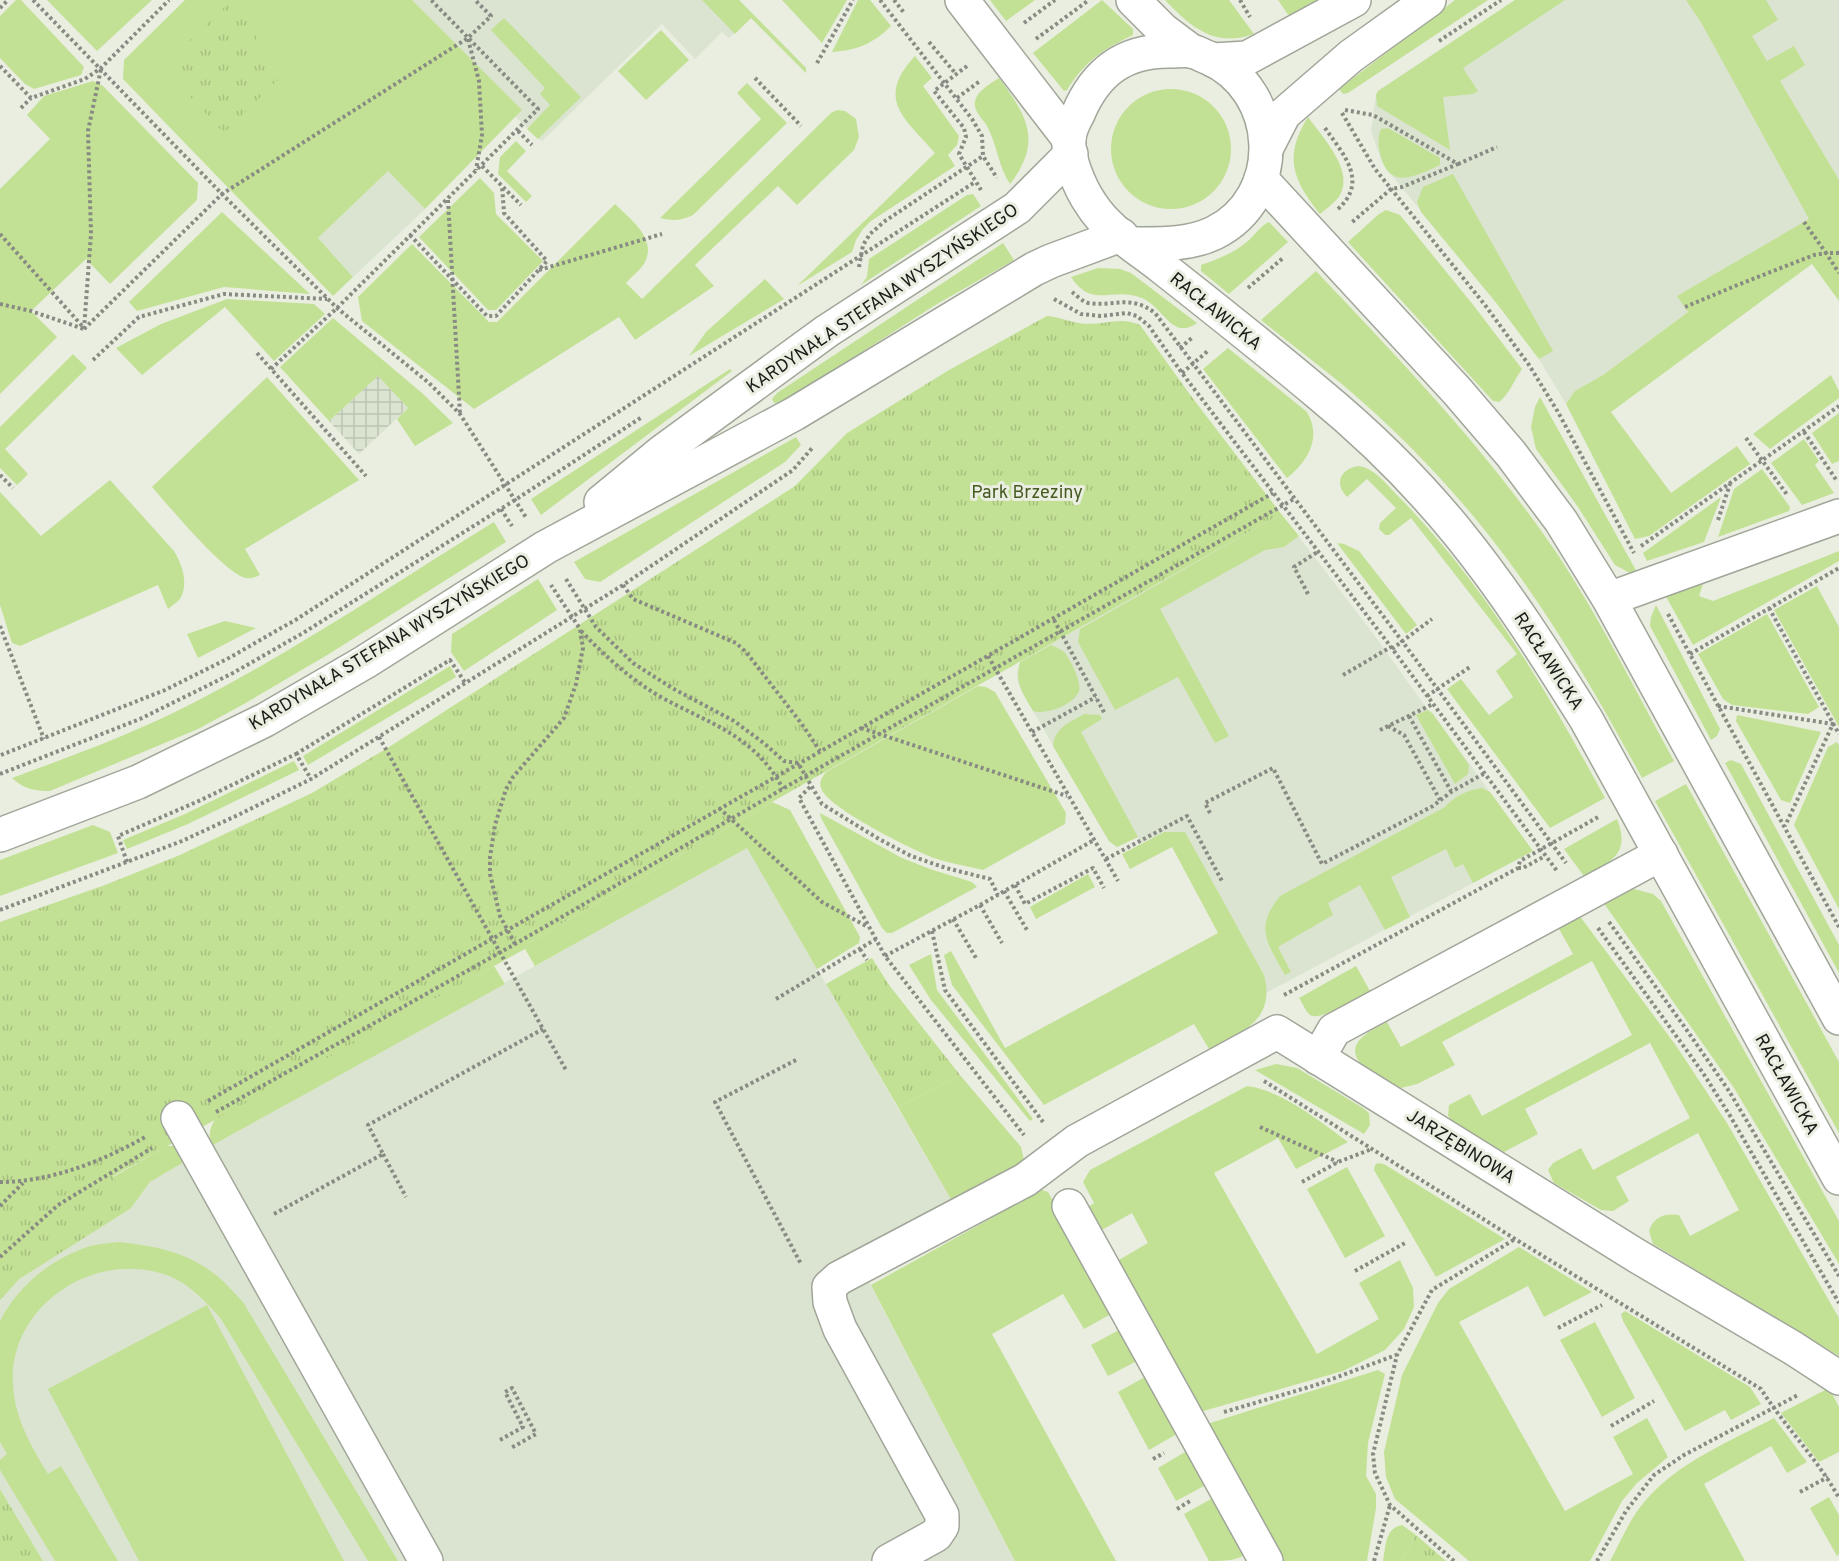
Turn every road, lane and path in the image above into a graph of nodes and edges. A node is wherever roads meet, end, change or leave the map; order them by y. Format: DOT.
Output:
graph roads {
  1 [pos="8,0"];
  2 [pos="33,0"];
  3 [pos="169,0"];
  4 [pos="432,0"];
  5 [pos="475,0"];
  6 [pos="853,0"];
  7 [pos="880,0"];
  8 [pos="894,0"];
  9 [pos="962,0"];
  10 [pos="1055,0"];
  11 [pos="1089,0"];
  12 [pos="1133,0"];
  13 [pos="1354,0"];
  14 [pos="1429,0"];
  15 [pos="0,8"];
  16 [pos="905,14"];
  17 [pos="1023,24"];
  18 [pos="468,38"];
  19 [pos="929,42"];
  20 [pos="1027,46"];
  21 [pos="1202,56"];
  22 [pos="817,63"];
  23 [pos="0,66"];
  24 [pos="101,68"];
  25 [pos="755,78"];
  26 [pos="984,78"];
  27 [pos="944,82"];
  28 [pos="31,98"];
  29 [pos="957,98"];
  30 [pos="21,108"];
  31 [pos="1319,120"];
  32 [pos="801,126"];
  33 [pos="518,131"];
  34 [pos="532,145"];
  35 [pos="1070,146"];
  36 [pos="1267,147"];
  37 [pos="1497,147"];
  38 [pos="983,156"];
  39 [pos="1458,164"];
  40 [pos="482,166"];
  41 [pos="966,167"];
  42 [pos="476,172"];
  43 [pos="1261,179"];
  44 [pos="1000,182"];
  45 [pos="502,186"];
  46 [pos="1390,189"];
  47 [pos="222,194"];
  48 [pos="448,199"];
  49 [pos="521,205"];
  50 [pos="1335,212"];
  51 [pos="1804,222"];
  52 [pos="1347,226"];
  53 [pos="0,234"];
  54 [pos="662,234"];
  55 [pos="410,235"];
  56 [pos="1127,240"];
  57 [pos="1826,253"];
  58 [pos="1839,253"];
  59 [pos="861,255"];
  60 [pos="1286,255"];
  61 [pos="538,271"];
  62 [pos="1839,273"];
  63 [pos="855,276"];
  64 [pos="454,280"];
  65 [pos="1071,291"];
  66 [pos="1244,292"];
  67 [pos="327,299"];
  68 [pos="1054,300"];
  69 [pos="0,304"];
  70 [pos="1685,307"];
  71 [pos="337,308"];
  72 [pos="84,329"];
  73 [pos="1210,348"];
  74 [pos="257,353"];
  75 [pos="93,360"];
  76 [pos="1192,364"];
  77 [pos="271,369"];
  78 [pos="1182,373"];
  79 [pos="1839,406"];
  80 [pos="651,411"];
  81 [pos="460,414"];
  82 [pos="1804,432"];
  83 [pos="1746,438"];
  84 [pos="815,445"];
  85 [pos="1763,461"];
  86 [pos="0,475"];
  87 [pos="366,476"];
  88 [pos="1731,484"];
  89 [pos="1839,484"];
  90 [pos="505,486"];
  91 [pos="13,488"];
  92 [pos="1273,494"];
  93 [pos="1294,499"];
  94 [pos="514,500"];
  95 [pos="1794,504"];
  96 [pos="1283,506"];
  97 [pos="501,509"];
  98 [pos="1839,516"];
  99 [pos="1716,525"];
  100 [pos="516,532"];
  101 [pos="540,549"];
  102 [pos="1318,550"];
  103 [pos="1634,552"];
  104 [pos="1839,568"];
  105 [pos="564,576"];
  106 [pos="1652,584"];
  107 [pos="623,585"];
  108 [pos="1308,594"];
  109 [pos="1609,599"];
  110 [pos="1769,608"];
  111 [pos="586,609"];
  112 [pos="572,617"];
  113 [pos="1432,619"];
  114 [pos="1054,620"];
  115 [pos="0,626"];
  116 [pos="580,629"];
  117 [pos="1060,632"];
  118 [pos="1402,641"];
  119 [pos="1391,648"];
  120 [pos="1690,654"];
  121 [pos="988,656"];
  122 [pos="1470,667"];
  123 [pos="995,668"];
  124 [pos="1343,675"];
  125 [pos="466,684"];
  126 [pos="1438,689"];
  127 [pos="1427,696"];
  128 [pos="1096,697"];
  129 [pos="1433,704"];
  130 [pos="1718,706"];
  131 [pos="1105,714"];
  132 [pos="1409,716"];
  133 [pos="1833,724"];
  134 [pos="1388,726"];
  135 [pos="861,728"];
  136 [pos="1380,730"];
  137 [pos="1032,732"];
  138 [pos="1839,734"];
  139 [pos="878,735"];
  140 [pos="379,738"];
  141 [pos="44,739"];
  142 [pos="820,751"];
  143 [pos="296,753"];
  144 [pos="1,755"];
  145 [pos="798,763"];
  146 [pos="1485,773"];
  147 [pos="0,774"];
  148 [pos="776,776"];
  149 [pos="805,776"];
  150 [pos="310,779"];
  151 [pos="810,787"];
  152 [pos="783,789"];
  153 [pos="1451,792"];
  154 [pos="1068,796"];
  155 [pos="1440,800"];
  156 [pos="719,808"];
  157 [pos="1210,813"];
  158 [pos="1601,815"];
  159 [pos="732,819"];
  160 [pos="1784,827"];
  161 [pos="2,829"];
  162 [pos="1094,840"];
  163 [pos="1552,843"];
  164 [pos="1540,849"];
  165 [pos="1661,854"];
  166 [pos="1545,856"];
  167 [pos="1106,859"];
  168 [pos="127,862"];
  169 [pos="1518,868"];
  170 [pos="1118,881"];
  171 [pos="1223,883"];
  172 [pos="1015,885"];
  173 [pos="1104,888"];
  174 [pos="1004,891"];
  175 [pos="998,895"];
  176 [pos="1582,896"];
  177 [pos="980,905"];
  178 [pos="0,910"];
  179 [pos="953,919"];
  180 [pos="869,927"];
  181 [pos="1839,927"];
  182 [pos="507,930"];
  183 [pos="1027,930"];
  184 [pos="932,931"];
  185 [pos="492,939"];
  186 [pos="876,939"];
  187 [pos="515,944"];
  188 [pos="1002,944"];
  189 [pos="860,949"];
  190 [pos="500,953"];
  191 [pos="885,956"];
  192 [pos="976,958"];
  193 [pos="867,960"];
  194 [pos="1284,995"];
  195 [pos="776,999"];
  196 [pos="1839,1018"];
  197 [pos="543,1029"];
  198 [pos="1318,1058"];
  199 [pos="796,1060"];
  200 [pos="566,1070"];
  201 [pos="1261,1079"];
  202 [pos="1038,1115"];
  203 [pos="181,1124"];
  204 [pos="1260,1127"];
  205 [pos="1373,1149"];
  206 [pos="383,1154"];
  207 [pos="1338,1162"];
  208 [pos="1044,1164"];
  209 [pos="1839,1178"];
  210 [pos="0,1182"];
  211 [pos="24,1182"];
  212 [pos="1302,1182"];
  213 [pos="406,1197"];
  214 [pos="0,1206"];
  215 [pos="1069,1206"];
  216 [pos="241,1232"];
  217 [pos="1515,1239"];
  218 [pos="1405,1243"];
  219 [pos="0,1257"];
  220 [pos="804,1269"];
  221 [pos="1355,1271"];
  222 [pos="1839,1276"];
  223 [pos="1839,1303"];
  224 [pos="1602,1305"];
  225 [pos="1558,1328"];
  226 [pos="1397,1355"];
  227 [pos="1838,1376"];
  228 [pos="1654,1401"];
  229 [pos="1772,1408"];
  230 [pos="1189,1422"];
  231 [pos="1611,1426"];
  232 [pos="500,1440"];
  233 [pos="511,1448"];
  234 [pos="1828,1477"];
  235 [pos="1800,1492"];
  236 [pos="1839,1498"];
  237 [pos="1390,1506"];
  238 [pos="426,1561"];
  239 [pos="889,1561"];
  240 [pos="1266,1561"];
  241 [pos="1374,1561"];
  242 [pos="1454,1561"];
  243 [pos="1597,1561"];
  1 -- 15 [label="path"];
  2 -- 24 [label="path"];
  3 -- 24 [label="path"];
  4 -- 18 [label="path"];
  5 -- 18 [label="path"];
  6 -- 22 [label="path"];
  7 -- 27 [label="path"];
  8 -- 16 [label="path"];
  9 -- 35 [label="street"];
  10 -- 17 [label="path"];
  11 -- 20 [label="path"];
  12 -- 21 [label="street"];
  13 -- 21 [label="street"];
  14 -- 36 [label="street"];
  18 -- 33 [label="path"];
  18 -- 42 [label="path"];
  18 -- 47 [label="path"];
  19 -- 27 [label="path"];
  21 -- 35 [label="street"];
  21 -- 36 [label="street"];
  23 -- 28 [label="path"];
  24 -- 28 [label="path"];
  24 -- 47 [label="path"];
  24 -- 72 [label="path"];
  25 -- 32 [label="path"];
  26 -- 29 [label="path"];
  27 -- 29 [label="path"];
  27 -- 41 [label="path"];
  28 -- 30 [label="path"];
  29 -- 38 [label="path"];
  31 -- 50 [label="path"];
  33 -- 34 [label="path"];
  33 -- 40 [label="path"];
  35 -- 56 [label="street"];
  35 -- 101 [label="street, KARDYNAŁA STEFANA WYSZYŃSKIEGO"];
  36 -- 43 [label="street"];
  37 -- 39 [label="path"];
  38 -- 41 [label="path"];
  38 -- 44 [label="path"];
  39 -- 46 [label="path"];
  39 -- 46 [label="path"];
  40 -- 42 [label="path"];
  40 -- 45 [label="path"];
  41 -- 59 [label="path"];
  41 -- 59 [label="path"];
  42 -- 48 [label="path"];
  43 -- 56 [label="street"];
  43 -- 109 [label="street"];
  45 -- 49 [label="path"];
  45 -- 61 [label="path"];
  46 -- 52 [label="path"];
  46 -- 103 [label="path"];
  47 -- 67 [label="path"];
  47 -- 72 [label="path"];
  48 -- 55 [label="path"];
  48 -- 64 [label="path"];
  51 -- 57 [label="path"];
  53 -- 72 [label="path"];
  54 -- 61 [label="path"];
  55 -- 64 [label="path"];
  55 -- 71 [label="path"];
  56 -- 101 [label="street, KARDYNAŁA STEFANA WYSZYŃSKIEGO"];
  56 -- 165 [label="street, RACŁAWICKA"];
  57 -- 58 [label="path"];
  57 -- 62 [label="path"];
  57 -- 70 [label="path"];
  59 -- 63 [label="path"];
  59 -- 90 [label="path"];
  60 -- 66 [label="path"];
  61 -- 64 [label="path"];
  64 -- 81 [label="path"];
  65 -- 76 [label="path"];
  67 -- 71 [label="path"];
  67 -- 75 [label="path"];
  68 -- 78 [label="path"];
  69 -- 72 [label="path"];
  71 -- 77 [label="path"];
  71 -- 81 [label="path"];
  73 -- 76 [label="path"];
  74 -- 77 [label="path"];
  76 -- 78 [label="path"];
  76 -- 93 [label="path"];
  77 -- 87 [label="path"];
  78 -- 92 [label="path"];
  79 -- 82 [label="path"];
  80 -- 94 [label="path"];
  81 -- 90 [label="path"];
  82 -- 85 [label="path"];
  82 -- 89 [label="path"];
  83 -- 85 [label="path"];
  84 -- 107 [label="path"];
  85 -- 88 [label="path"];
  85 -- 95 [label="path"];
  86 -- 91 [label="path"];
  88 -- 99 [label="path"];
  88 -- 103 [label="path"];
  90 -- 94 [label="path"];
  90 -- 141 [label="path"];
  92 -- 96 [label="path"];
  92 -- 114 [label="path"];
  93 -- 96 [label="path"];
  93 -- 118 [label="path"];
  94 -- 97 [label="path"];
  94 -- 101 [label="path"];
  96 -- 102 [label="path"];
  96 -- 117 [label="path"];
  97 -- 100 [label="path"];
  97 -- 147 [label="path"];
  98 -- 106 [label="street"];
  101 -- 112 [label="path"];
  101 -- 161 [label="street, KARDYNAŁA STEFANA WYSZYŃSKIEGO"];
  102 -- 108 [label="path"];
  102 -- 119 [label="path"];
  103 -- 106 [label="path"];
  104 -- 110 [label="path"];
  105 -- 111 [label="path"];
  106 -- 109 [label="street"];
  106 -- 120 [label="path"];
  107 -- 111 [label="path"];
  107 -- 142 [label="path"];
  109 -- 196 [label="street"];
  110 -- 120 [label="path"];
  110 -- 133 [label="path"];
  111 -- 112 [label="path"];
  111 -- 145 [label="path"];
  112 -- 116 [label="path"];
  112 -- 125 [label="path"];
  113 -- 118 [label="path"];
  114 -- 117 [label="path"];
  114 -- 121 [label="path"];
  115 -- 141 [label="path"];
  116 -- 148 [label="path"];
  116 -- 182 [label="path"];
  117 -- 123 [label="path"];
  117 -- 128 [label="path"];
  118 -- 119 [label="path"];
  118 -- 126 [label="path"];
  119 -- 124 [label="path"];
  119 -- 127 [label="path"];
  120 -- 130 [label="path"];
  121 -- 123 [label="path"];
  121 -- 135 [label="path"];
  122 -- 126 [label="path"];
  123 -- 137 [label="path"];
  123 -- 139 [label="path"];
  125 -- 140 [label="path"];
  125 -- 143 [label="path"];
  126 -- 127 [label="path"];
  126 -- 163 [label="path"];
  127 -- 129 [label="path"];
  128 -- 131 [label="path"];
  128 -- 137 [label="path"];
  129 -- 132 [label="path"];
  129 -- 146 [label="path"];
  130 -- 133 [label="path"];
  130 -- 160 [label="path"];
  132 -- 134 [label="path"];
  132 -- 153 [label="path"];
  133 -- 138 [label="path"];
  133 -- 160 [label="path"];
  134 -- 136 [label="path"];
  134 -- 155 [label="path"];
  135 -- 139 [label="path"];
  135 -- 142 [label="path"];
  137 -- 154 [label="path"];
  139 -- 149 [label="path"];
  139 -- 154 [label="path"];
  140 -- 150 [label="path"];
  140 -- 185 [label="path"];
  141 -- 144 [label="path"];
  142 -- 145 [label="path"];
  143 -- 150 [label="path"];
  143 -- 168 [label="path"];
  145 -- 148 [label="path"];
  145 -- 149 [label="path"];
  146 -- 153 [label="path"];
  146 -- 164 [label="path"];
  148 -- 152 [label="path"];
  148 -- 156 [label="path"];
  149 -- 151 [label="path"];
  149 -- 152 [label="path"];
  150 -- 168 [label="path"];
  151 -- 175 [label="path"];
  151 -- 180 [label="path"];
  152 -- 159 [label="path"];
  153 -- 155 [label="path"];
  154 -- 162 [label="path"];
  155 -- 157 [label="path"];
  156 -- 159 [label="path"];
  156 -- 182 [label="path"];
  158 -- 163 [label="path"];
  159 -- 180 [label="path"];
  159 -- 187 [label="path"];
  160 -- 181 [label="path"];
  162 -- 167 [label="path"];
  162 -- 172 [label="path"];
  163 -- 164 [label="path"];
  163 -- 176 [label="path"];
  164 -- 166 [label="path"];
  164 -- 169 [label="path"];
  165 -- 176 [label="street"];
  165 -- 209 [label="street, RACŁAWICKA"];
  166 -- 169 [label="path"];
  166 -- 176 [label="path"];
  167 -- 170 [label="path"];
  167 -- 171 [label="path"];
  168 -- 178 [label="path"];
  169 -- 194 [label="path"];
  172 -- 173 [label="path"];
  172 -- 174 [label="path"];
  174 -- 175 [label="path"];
  174 -- 183 [label="path"];
  175 -- 177 [label="path"];
  176 -- 198 [label="street"];
  176 -- 222 [label="path"];
  176 -- 223 [label="path"];
  177 -- 179 [label="path"];
  177 -- 188 [label="path"];
  179 -- 184 [label="path"];
  179 -- 192 [label="path"];
  180 -- 186 [label="path"];
  182 -- 185 [label="path"];
  182 -- 187 [label="path"];
  184 -- 191 [label="path"];
  184 -- 202 [label="path"];
  185 -- 190 [label="path"];
  185 -- 203 [label="path"];
  186 -- 189 [label="path"];
  186 -- 191 [label="path"];
  187 -- 190 [label="path"];
  189 -- 193 [label="path"];
  189 -- 195 [label="path"];
  190 -- 197 [label="path"];
  190 -- 203 [label="path"];
  191 -- 208 [label="path"];
  197 -- 200 [label="path"];
  197 -- 206 [label="path"];
  198 -- 208 [label="street, JARZĘBINOWA"];
  198 -- 227 [label="street, JARZĘBINOWA"];
  199 -- 220 [label="path"];
  201 -- 205 [label="path"];
  203 -- 211 [label="path"];
  203 -- 216 [label="street"];
  203 -- 219 [label="path"];
  204 -- 207 [label="path"];
  205 -- 207 [label="path"];
  205 -- 217 [label="path"];
  206 -- 213 [label="path"];
  206 -- 216 [label="path"];
  207 -- 212 [label="path"];
  208 -- 239 [label="street"];
  210 -- 211 [label="path"];
  211 -- 214 [label="path"];
  215 -- 230 [label="street"];
  216 -- 238 [label="street"];
  217 -- 226 [label="path"];
  217 -- 229 [label="path"];
  218 -- 221 [label="path"];
  224 -- 225 [label="path"];
  226 -- 230 [label="path"];
  226 -- 237 [label="path"];
  227 -- 229 [label="path"];
  228 -- 231 [label="path"];
  229 -- 234 [label="path"];
  229 -- 243 [label="path"];
  230 -- 240 [label="street"];
  232 -- 233 [label="path"];
  234 -- 235 [label="path"];
  234 -- 236 [label="path"];
  237 -- 241 [label="path"];
  237 -- 242 [label="path"];
}
